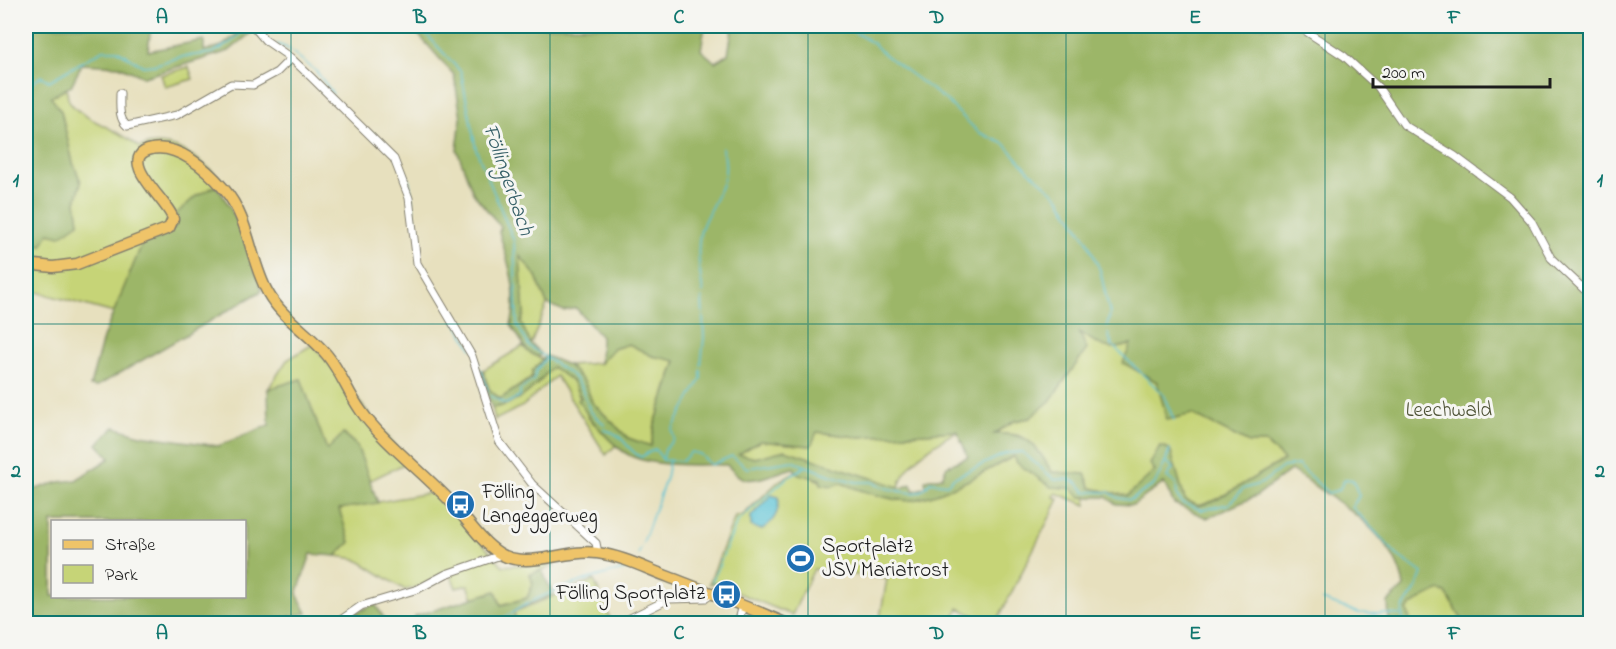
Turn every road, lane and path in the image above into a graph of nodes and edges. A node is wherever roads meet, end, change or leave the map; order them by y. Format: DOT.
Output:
graph roads {
  1 [pos="253,26"];
  2 [pos="1298,26"];
  3 [pos="291,58"];
  4 [pos="120,93"];
  5 [pos="26,264"];
  6 [pos="1590,295"];
  7 [pos="598,553"];
  8 [pos="501,555"];
  9 [pos="712,594"];
  10 [pos="743,605"];
  11 [pos="736,623"];
  12 [pos="335,624"];
  13 [pos="618,624"];
  14 [pos="788,624"];
  1 -- 3 [label="street"];
  2 -- 6 [label="street"];
  3 -- 4 [label="street"];
  3 -- 7 [label="street"];
  5 -- 8 [label="main road"];
  7 -- 8 [label="main road"];
  7 -- 9 [label="main road"];
  8 -- 12 [label="street"];
  9 -- 10 [label="main road"];
  9 -- 13 [label="street"];
  10 -- 11 [label="street"];
  10 -- 14 [label="main road"];
}
